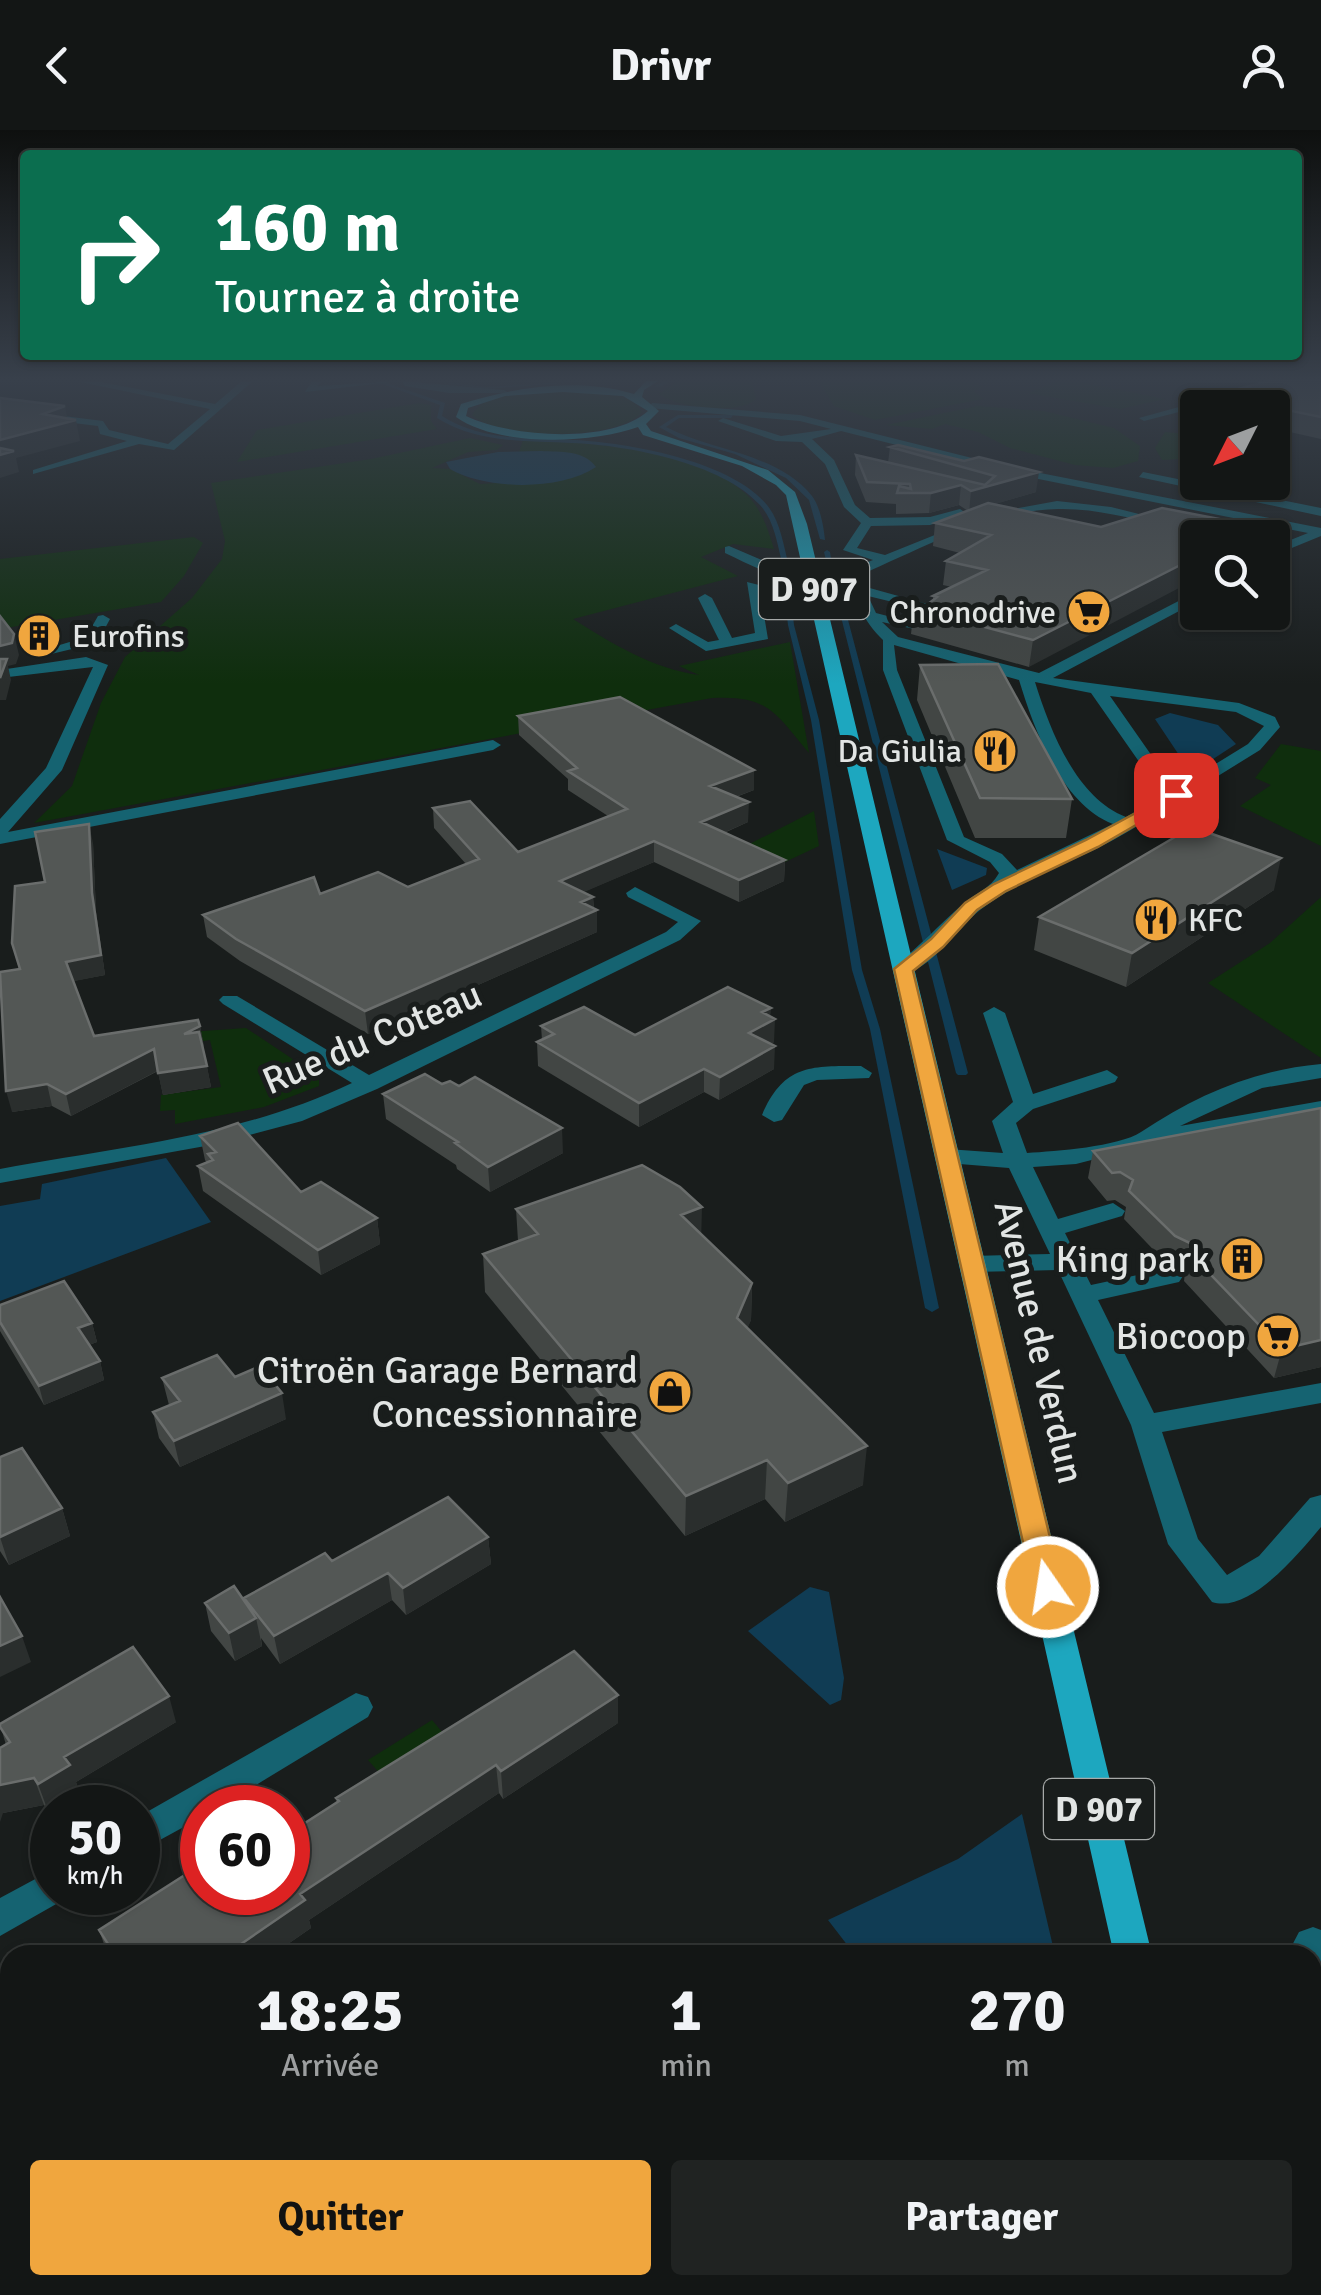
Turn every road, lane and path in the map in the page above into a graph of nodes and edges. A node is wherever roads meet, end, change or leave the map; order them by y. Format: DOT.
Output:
graph roads {
  1 [pos="752,482"];
  2 [pos="776,482"];
  3 [pos="843,482"];
  4 [pos="1072,482"];
  5 [pos="1175,482"];
  6 [pos="757,484"];
  7 [pos="770,494"];
  8 [pos="1321,501"];
  9 [pos="794,507"];
  10 [pos="1293,508"];
  11 [pos="974,510"];
  12 [pos="1321,512"];
  13 [pos="1255,517"];
  14 [pos="867,522"];
  15 [pos="1180,526"];
  16 [pos="1321,532"];
  17 [pos="1290,544"];
  18 [pos="728,550"];
  19 [pos="886,558"];
  20 [pos="811,572"];
  21 [pos="752,585"];
  22 [pos="858,589"];
  23 [pos="705,598"];
  24 [pos="1180,605"];
  25 [pos="942,610"];
  26 [pos="872,616"];
  27 [pos="103,619"];
  28 [pos="918,626"];
  29 [pos="676,628"];
  30 [pos="893,640"];
  31 [pos="728,645"];
  32 [pos="930,652"];
  33 [pos="0,658"];
  34 [pos="1070,665"];
  35 [pos="890,670"];
  36 [pos="0,674"];
  37 [pos="1028,685"];
  38 [pos="1098,689"];
  39 [pos="493,746"];
  40 [pos="1169,799"];
  41 [pos="1125,823"];
  42 [pos="0,830"];
  43 [pos="0,839"];
  44 [pos="1160,854"];
  45 [pos="1000,888"];
  46 [pos="635,893"];
  47 [pos="903,969"];
  48 [pos="230,1000"];
  49 [pos="994,1013"];
  50 [pos="1321,1071"];
  51 [pos="861,1074"];
  52 [pos="1107,1077"];
  53 [pos="369,1084"];
  54 [pos="1026,1104"];
  55 [pos="1321,1108"];
  56 [pos="774,1115"];
  57 [pos="1144,1139"];
  58 [pos="948,1156"];
  59 [pos="1018,1161"];
  60 [pos="0,1176"];
  61 [pos="1113,1211"];
  62 [pos="1052,1229"];
  63 [pos="1069,1262"];
  64 [pos="972,1264"];
  65 [pos="1170,1276"];
  66 [pos="1085,1295"];
  67 [pos="1321,1392"];
  68 [pos="1145,1425"];
  69 [pos="1321,1506"];
  70 [pos="356,1707"];
  71 [pos="160,1823"];
  72 [pos="30,1900"];
  73 [pos="0,1918"];
  74 [pos="1132,1945"];
  1 -- 6 [label="main road"];
  2 -- 9 [label="main road, D 907"];
  3 -- 14 [label="street"];
  4 -- 13 [label="street"];
  5 -- 10 [label="street"];
  7 -- 9 [label="main road, D 907"];
  8 -- 10 [label="street"];
  9 -- 20 [label="main road, D 907"];
  10 -- 12 [label="street"];
  10 -- 13 [label="street"];
  11 -- 14 [label="street"];
  13 -- 16 [label="street"];
  14 -- 19 [label="street"];
  15 -- 19 [label="street"];
  16 -- 17 [label="street"];
  18 -- 20 [label="street"];
  19 -- 22 [label="street"];
  20 -- 47 [label="main road, Avenue de Verdun / D 907"];
  21 -- 31 [label="street"];
  22 -- 25 [label="street"];
  22 -- 26 [label="street"];
  23 -- 31 [label="street"];
  24 -- 34 [label="street"];
  26 -- 28 [label="street"];
  26 -- 30 [label="street"];
  27 -- 33 [label="street"];
  29 -- 31 [label="street"];
  30 -- 32 [label="street"];
  30 -- 35 [label="street"];
  32 -- 35 [label="street"];
  32 -- 37 [label="street"];
  34 -- 37 [label="street"];
  34 -- 38 [label="street"];
  35 -- 45 [label="street"];
  36 -- 42 [label="street"];
  37 -- 38 [label="street"];
  37 -- 41 [label="street"];
  38 -- 40 [label="street"];
  38 -- 40 [label="street"];
  39 -- 43 [label="street"];
  40 -- 41 [label="street"];
  40 -- 44 [label="street"];
  41 -- 45 [label="street"];
  45 -- 47 [label="street"];
  46 -- 53 [label="street, Rue du Coteau"];
  47 -- 58 [label="main road, Avenue de Verdun / D 907"];
  48 -- 53 [label="street"];
  49 -- 54 [label="street"];
  50 -- 57 [label="street"];
  51 -- 56 [label="street"];
  52 -- 54 [label="street"];
  53 -- 60 [label="street, Rue du Coteau"];
  54 -- 59 [label="street"];
  55 -- 57 [label="street"];
  57 -- 59 [label="street"];
  58 -- 59 [label="street"];
  58 -- 64 [label="main road, Avenue de Verdun / D 907"];
  59 -- 62 [label="street"];
  61 -- 62 [label="street"];
  62 -- 63 [label="street"];
  63 -- 64 [label="street"];
  63 -- 66 [label="street"];
  64 -- 74 [label="main road, Avenue de Verdun / D 907"];
  65 -- 66 [label="street"];
  66 -- 68 [label="street"];
  67 -- 68 [label="street"];
  68 -- 69 [label="street"];
  70 -- 71 [label="street"];
  72 -- 73 [label="street"];
}
